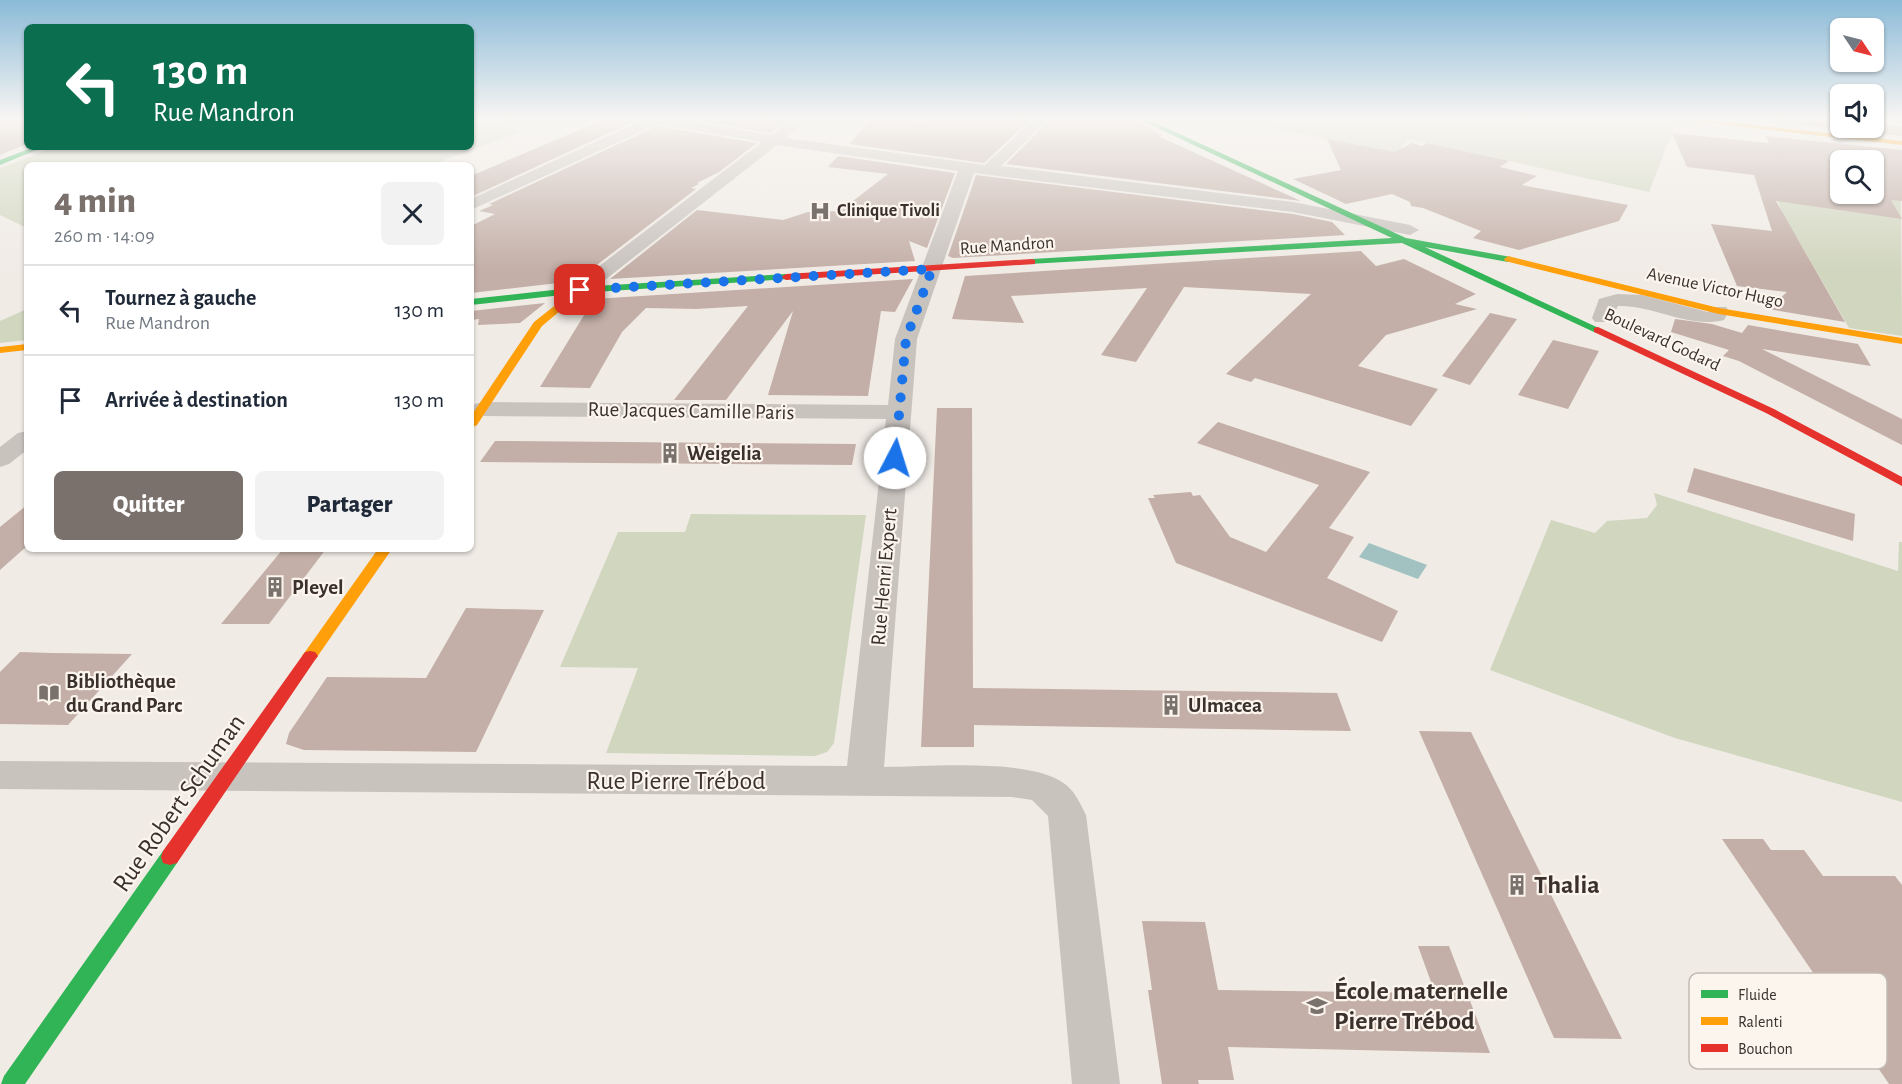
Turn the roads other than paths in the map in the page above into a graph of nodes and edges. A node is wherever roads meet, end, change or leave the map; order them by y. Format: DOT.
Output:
graph roads {
  1 [pos="548,169"];
  2 [pos="740,169"];
  3 [pos="967,169"];
  4 [pos="995,169"];
  5 [pos="1249,169"];
  6 [pos="1264,169"];
  7 [pos="1308,196"];
  8 [pos="474,204"];
  9 [pos="1293,207"];
  10 [pos="1353,216"];
  11 [pos="1406,235"];
  12 [pos="1447,246"];
  13 [pos="1522,261"];
  14 [pos="932,269"];
  15 [pos="580,290"];
  16 [pos="474,302"];
  17 [pos="1719,311"];
  18 [pos="1602,318"];
  19 [pos="1902,341"];
  20 [pos="24,347"];
  21 [pos="0,350"];
  22 [pos="900,412"];
  23 [pos="477,417"];
  24 [pos="1847,436"];
  25 [pos="24,440"];
  26 [pos="0,459"];
  27 [pos="1902,482"];
  28 [pos="383,552"];
  29 [pos="0,775"];
  30 [pos="226,777"];
  31 [pos="864,782"];
  32 [pos="12,1084"];
  33 [pos="1096,1084"];
  1 -- 8 [label="street"];
  2 -- 15 [label="street"];
  3 -- 14 [label="street, Rue Henri Expert"];
  4 -- 9 [label="street"];
  5 -- 7 [label="street"];
  6 -- 11 [label="street"];
  7 -- 9 [label="street"];
  7 -- 10 [label="street"];
  9 -- 10 [label="street"];
  10 -- 11 [label="street"];
  11 -- 12 [label="street"];
  11 -- 13 [label="street, Avenue Victor Hugo"];
  11 -- 14 [label="street, Rue Mandron"];
  11 -- 27 [label="street, Boulevard Godard"];
  12 -- 13 [label="street, Avenue Victor Hugo"];
  12 -- 18 [label="street, Boulevard Godard"];
  13 -- 17 [label="street, Avenue Victor Hugo"];
  14 -- 15 [label="street, Rue Mandron"];
  14 -- 22 [label="street, Rue Henri Expert"];
  15 -- 16 [label="street, Rue Mandron"];
  15 -- 23 [label="street"];
  17 -- 18 [label="street"];
  17 -- 19 [label="street, Avenue Victor Hugo"];
  18 -- 24 [label="street, Boulevard Godard"];
  20 -- 21 [label="street"];
  22 -- 23 [label="street, Rue Jacques Camille Paris"];
  22 -- 31 [label="street, Rue Henri Expert"];
  25 -- 26 [label="street"];
  28 -- 30 [label="street, Rue Robert Schuman"];
  29 -- 30 [label="street, Rue Pierre Trébod"];
  30 -- 31 [label="street, Rue Pierre Trébod"];
  30 -- 32 [label="street, Rue Robert Schuman"];
  31 -- 33 [label="street, Rue Pierre Trébod"];
}
